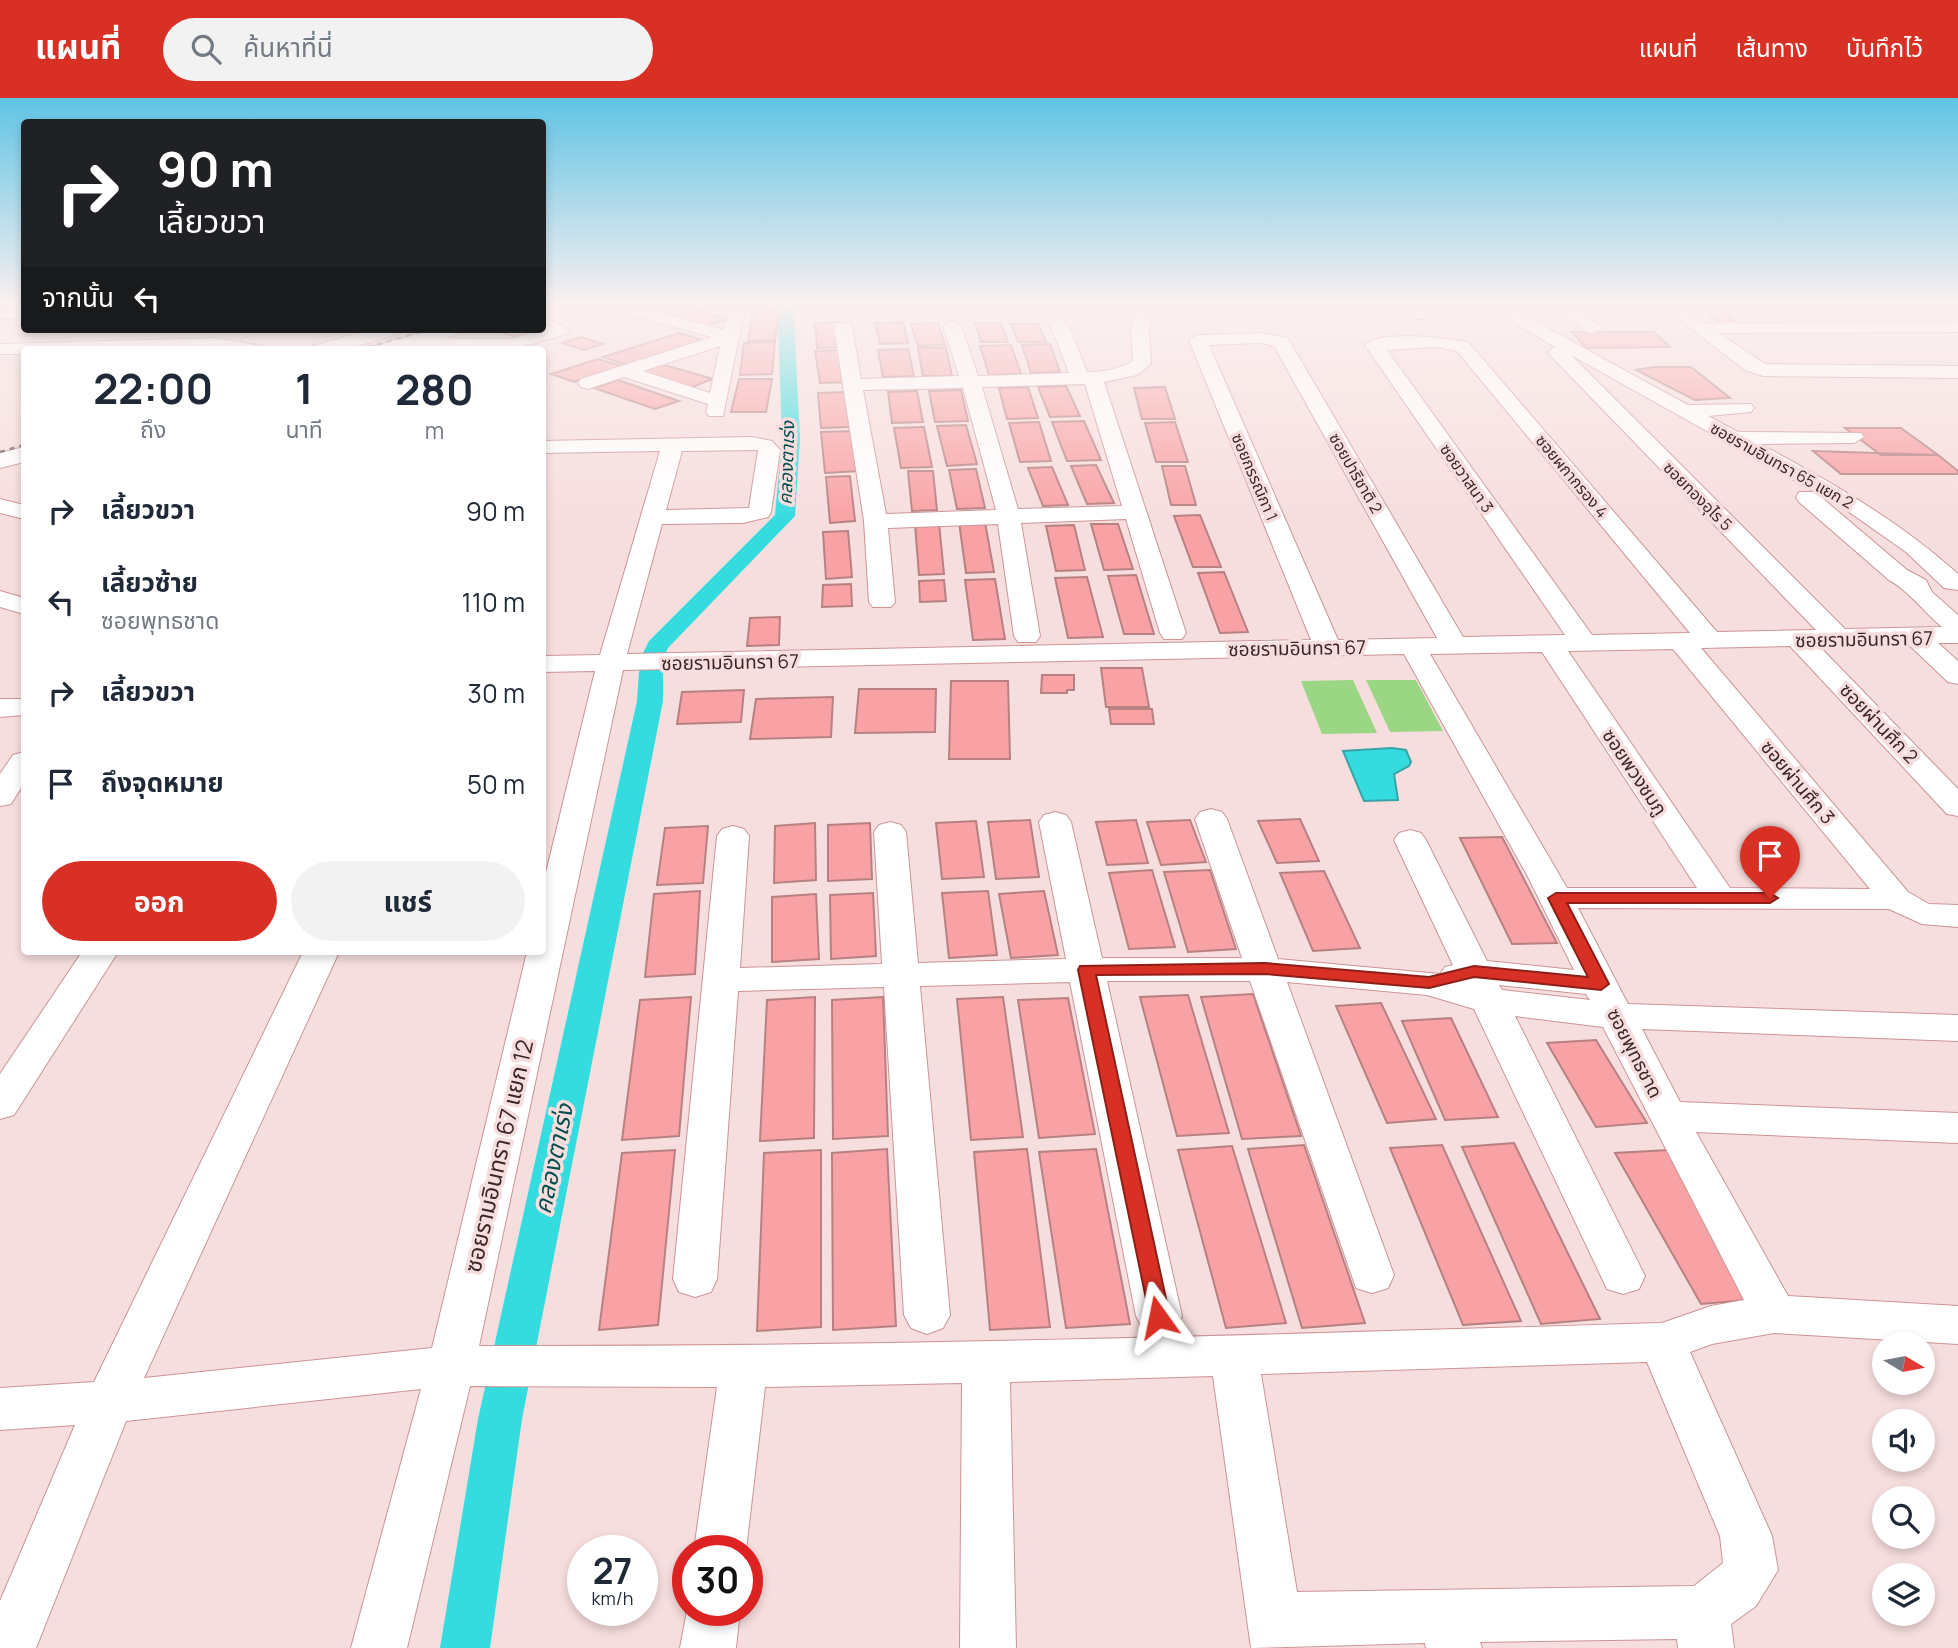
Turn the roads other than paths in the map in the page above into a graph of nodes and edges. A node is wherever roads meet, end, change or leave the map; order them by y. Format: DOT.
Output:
graph roads {
  1 [pos="611,375"];
  2 [pos="637,375"];
  3 [pos="723,375"];
  4 [pos="852,375"];
  5 [pos="968,375"];
  6 [pos="1084,375"];
  7 [pos="1103,375"];
  8 [pos="1212,375"];
  9 [pos="1300,375"];
  10 [pos="1395,375"];
  11 [pos="1487,375"];
  12 [pos="1580,375"];
  13 [pos="1620,375"];
  14 [pos="1933,375"];
  15 [pos="1086,378"];
  16 [pos="588,383"];
  17 [pos="971,383"];
  18 [pos="853,385"];
  19 [pos="1958,392"];
  20 [pos="1744,408"];
  21 [pos="1685,411"];
  22 [pos="21,433"];
  23 [pos="1854,437"];
  24 [pos="0,438"];
  25 [pos="1733,438"];
  26 [pos="673,444"];
  27 [pos="546,449"];
  28 [pos="21,455"];
  29 [pos="0,461"];
  30 [pos="1807,497"];
  31 [pos="0,506"];
  32 [pos="21,511"];
  33 [pos="1137,512"];
  34 [pos="653,517"];
  35 [pos="1009,517"];
  36 [pos="876,521"];
  37 [pos="1956,583"];
  38 [pos="1917,585"];
  39 [pos="0,587"];
  40 [pos="21,593"];
  41 [pos="0,598"];
  42 [pos="882,602"];
  43 [pos="21,606"];
  44 [pos="1958,628"];
  45 [pos="1173,633"];
  46 [pos="1958,635"];
  47 [pos="1027,636"];
  48 [pos="1917,638"];
  49 [pos="1840,639"];
  50 [pos="1799,640"];
  51 [pos="1711,641"];
  52 [pos="1681,642"];
  53 [pos="1585,644"];
  54 [pos="1551,645"];
  55 [pos="1327,646"];
  56 [pos="1455,646"];
  57 [pos="1413,647"];
  58 [pos="546,664"];
  59 [pos="618,666"];
  60 [pos="546,674"];
  61 [pos="1958,676"];
  62 [pos="21,766"];
  63 [pos="0,797"];
  64 [pos="1958,807"];
  65 [pos="1211,819"];
  66 [pos="1055,822"];
  67 [pos="890,832"];
  68 [pos="733,836"];
  69 [pos="1410,840"];
  70 [pos="1556,898"];
  71 [pos="1720,898"];
  72 [pos="1909,907"];
  73 [pos="1958,916"];
  74 [pos="98,955"];
  75 [pos="320,955"];
  76 [pos="1265,968"];
  77 [pos="1086,970"];
  78 [pos="901,974"];
  79 [pos="720,980"];
  80 [pos="1482,986"];
  81 [pos="1609,1000"];
  82 [pos="1958,1028"];
  83 [pos="0,1105"];
  84 [pos="1667,1116"];
  85 [pos="1958,1128"];
  86 [pos="1372,1275"];
  87 [pos="1623,1276"];
  88 [pos="695,1279"];
  89 [pos="1774,1314"];
  90 [pos="927,1315"];
  91 [pos="1158,1317"];
  92 [pos="1958,1325"];
  93 [pos="1662,1342"];
  94 [pos="1234,1356"];
  95 [pos="986,1363"];
  96 [pos="492,1366"];
  97 [pos="744,1367"];
  98 [pos="109,1402"];
  99 [pos="0,1409"];
  100 [pos="722,1535"];
  101 [pos="711,1626"];
  102 [pos="1704,1630"];
  103 [pos="1450,1632"];
  104 [pos="1276,1633"];
  105 [pos="8,1648"];
  106 [pos="379,1648"];
  107 [pos="708,1648"];
  108 [pos="988,1648"];
  1 -- 16 [label="street"];
  2 -- 3 [label="street"];
  4 -- 18 [label="street"];
  5 -- 17 [label="street"];
  6 -- 15 [label="street"];
  7 -- 15 [label="street"];
  8 -- 55 [label="street, ซอยกรรณิกา 1"];
  9 -- 56 [label="street, ซอยปาริชาติ 2"];
  10 -- 53 [label="street, ซอยวาสนา 3"];
  11 -- 51 [label="street, ซอยผกากรอง 4"];
  12 -- 49 [label="street, ซอยทองอุไร 5"];
  13 -- 21 [label="street, ซอยรามอินทรา 65 แยก 2"];
  14 -- 19 [label="street"];
  15 -- 17 [label="street"];
  15 -- 33 [label="street"];
  17 -- 18 [label="street"];
  17 -- 35 [label="street"];
  18 -- 36 [label="street"];
  20 -- 21 [label="street"];
  21 -- 25 [label="street, ซอยรามอินทรา 65 แยก 2"];
  22 -- 24 [label="main road"];
  23 -- 25 [label="street"];
  25 -- 37 [label="street, ซอยรามอินทรา 65 แยก 2"];
  26 -- 27 [label="street"];
  26 -- 34 [label="street, ซอยรามอินทรา 67 แยก 12"];
  26 -- 34 [label="street"];
  28 -- 29 [label="main road"];
  30 -- 38 [label="street"];
  31 -- 32 [label="street"];
  33 -- 35 [label="street"];
  33 -- 45 [label="street"];
  34 -- 59 [label="street, ซอยรามอินทรา 67 แยก 12"];
  35 -- 36 [label="street"];
  35 -- 47 [label="street"];
  36 -- 42 [label="street"];
  37 -- 38 [label="street, ซอยรามอินทรา 65 แยก 2"];
  38 -- 44 [label="street"];
  39 -- 40 [label="street"];
  41 -- 43 [label="street"];
  46 -- 48 [label="street, ซอยรามอินทรา 67"];
  48 -- 49 [label="street, ซอยรามอินทรา 67"];
  48 -- 61 [label="street"];
  49 -- 50 [label="street, ซอยรามอินทรา 67"];
  50 -- 51 [label="street, ซอยรามอินทรา 67"];
  50 -- 64 [label="street, ซอยผ่านศึก 2"];
  51 -- 52 [label="street, ซอยรามอินทรา 67"];
  52 -- 53 [label="street, ซอยรามอินทรา 67"];
  52 -- 72 [label="street, ซอยผ่านศึก 3"];
  53 -- 54 [label="street, ซอยรามอินทรา 67"];
  54 -- 56 [label="street, ซอยรามอินทรา 67"];
  54 -- 71 [label="street, ซอยพวงชมภู"];
  55 -- 57 [label="street, ซอยรามอินทรา 67"];
  55 -- 59 [label="street, ซอยรามอินทรา 67"];
  56 -- 57 [label="street, ซอยรามอินทรา 67"];
  57 -- 70 [label="street, ซอยพุทธชาด"];
  58 -- 59 [label="street, ซอยรามอินทรา 67"];
  59 -- 60 [label="street, ซอยรามอินทรา 67"];
  59 -- 96 [label="street, ซอยรามอินทรา 67 แยก 12"];
  62 -- 63 [label="street"];
  65 -- 76 [label="street"];
  66 -- 77 [label="street"];
  67 -- 78 [label="street"];
  68 -- 79 [label="street"];
  69 -- 80 [label="street"];
  70 -- 71 [label="street"];
  70 -- 81 [label="street, ซอยพุทธชาด"];
  71 -- 72 [label="street"];
  72 -- 73 [label="street"];
  74 -- 83 [label="street"];
  75 -- 98 [label="street"];
  76 -- 77 [label="street"];
  76 -- 80 [label="street"];
  76 -- 86 [label="street"];
  77 -- 78 [label="street"];
  77 -- 91 [label="street"];
  78 -- 79 [label="street"];
  78 -- 90 [label="street"];
  79 -- 88 [label="street"];
  80 -- 81 [label="street"];
  80 -- 87 [label="street"];
  81 -- 82 [label="street"];
  81 -- 84 [label="street, ซอยพุทธชาด"];
  84 -- 85 [label="street"];
  84 -- 89 [label="street, ซอยพุทธชาด"];
  89 -- 92 [label="street"];
  89 -- 93 [label="street"];
  93 -- 94 [label="street"];
  93 -- 102 [label="street"];
  94 -- 95 [label="street"];
  94 -- 104 [label="street"];
  95 -- 97 [label="street"];
  95 -- 108 [label="street"];
  96 -- 97 [label="street"];
  96 -- 98 [label="street"];
  96 -- 106 [label="street, ซอยรามอินทรา 67 แยก 12"];
  97 -- 100 [label="street"];
  98 -- 99 [label="street"];
  98 -- 105 [label="street"];
  101 -- 107 [label="street"];
  102 -- 103 [label="street"];
  103 -- 104 [label="street"];
}
